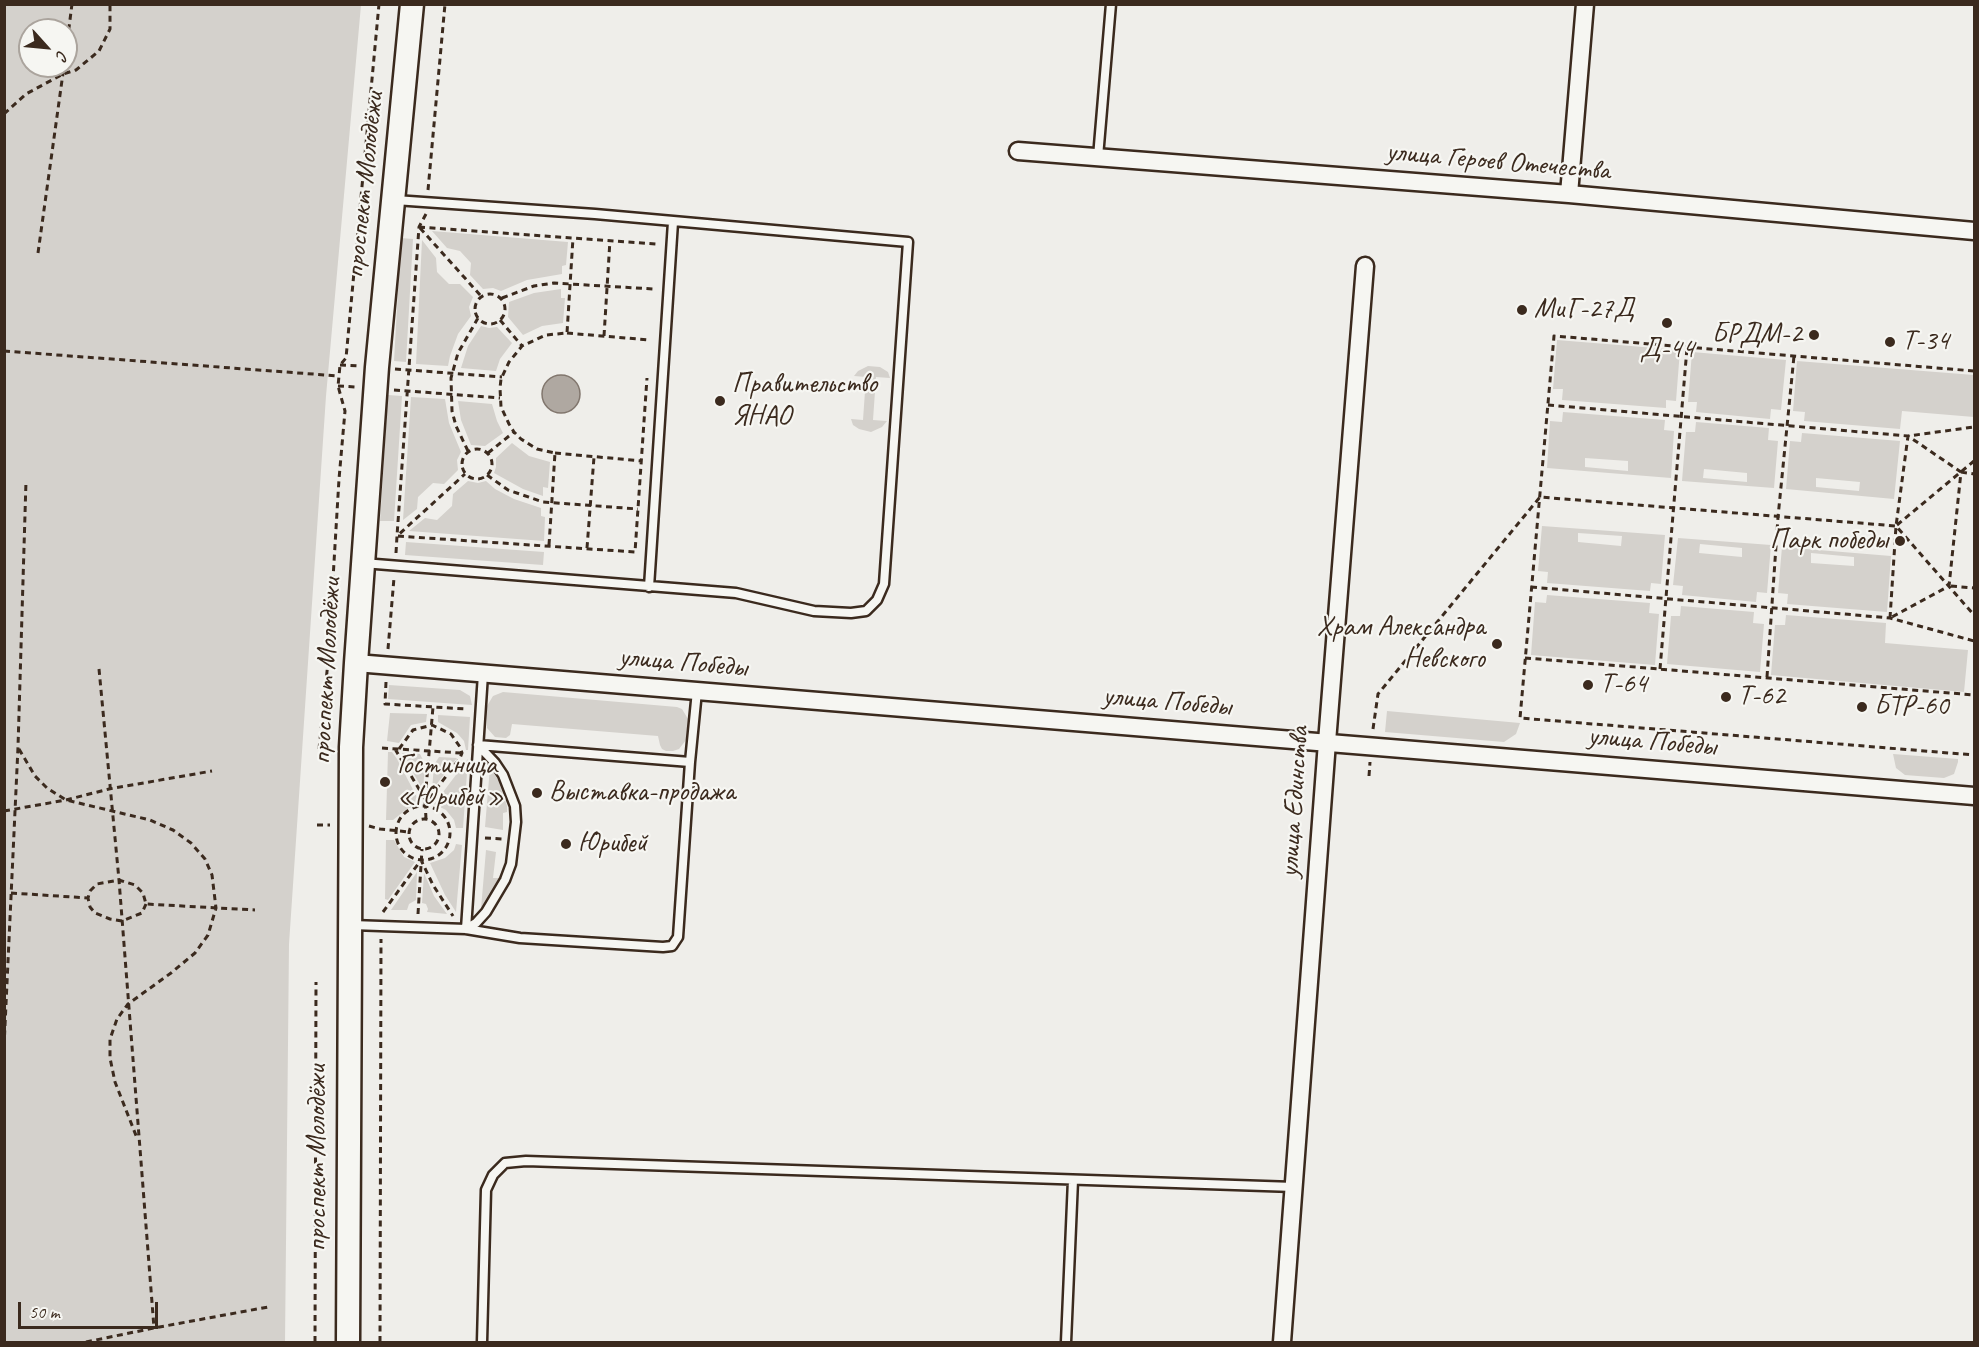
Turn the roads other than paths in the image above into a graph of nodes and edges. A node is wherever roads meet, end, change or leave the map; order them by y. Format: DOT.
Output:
graph roads {
  1 [pos="412,4"];
  2 [pos="1111,4"];
  3 [pos="1585,4"];
  4 [pos="1018,151"];
  5 [pos="1098,158"];
  6 [pos="1569,194"];
  7 [pos="394,200"];
  8 [pos="673,222"];
  9 [pos="1974,231"];
  10 [pos="1365,266"];
  11 [pos="363,562"];
  12 [pos="649,587"];
  13 [pos="356,663"];
  14 [pos="483,674"];
  15 [pos="697,691"];
  16 [pos="1327,742"];
  17 [pos="478,745"];
  18 [pos="690,762"];
  19 [pos="1974,796"];
  20 [pos="349,924"];
  21 [pos="466,929"];
  22 [pos="1073,1180"];
  23 [pos="1294,1187"];
  24 [pos="348,1342"];
  25 [pos="482,1342"];
  26 [pos="1065,1342"];
  27 [pos="1282,1342"];
  1 -- 7 [label="street, проспект Молодёжи"];
  2 -- 5 [label="lane"];
  3 -- 6 [label="street"];
  4 -- 5 [label="street, улица Героев Отечества"];
  5 -- 6 [label="street, улица Героев Отечества"];
  6 -- 9 [label="street, улица Героев Отечества"];
  7 -- 8 [label="lane"];
  7 -- 11 [label="street, проспект Молодёжи"];
  8 -- 12 [label="lane"];
  8 -- 12 [label="lane"];
  10 -- 16 [label="street, улица Единства"];
  11 -- 12 [label="lane"];
  11 -- 13 [label="street, проспект Молодёжи"];
  13 -- 14 [label="street, улица Победы"];
  13 -- 20 [label="street, проспект Молодёжи"];
  14 -- 15 [label="street, улица Победы"];
  14 -- 17 [label="lane"];
  15 -- 16 [label="street, улица Победы"];
  15 -- 18 [label="lane"];
  16 -- 19 [label="street, улица Победы"];
  16 -- 23 [label="street, улица Единства"];
  17 -- 18 [label="lane"];
  17 -- 21 [label="lane"];
  17 -- 21 [label="lane"];
  18 -- 21 [label="lane"];
  20 -- 21 [label="lane"];
  20 -- 24 [label="street, проспект Молодёжи"];
  22 -- 23 [label="lane"];
  22 -- 25 [label="lane"];
  22 -- 26 [label="lane"];
  23 -- 27 [label="street, улица Единства"];
}
